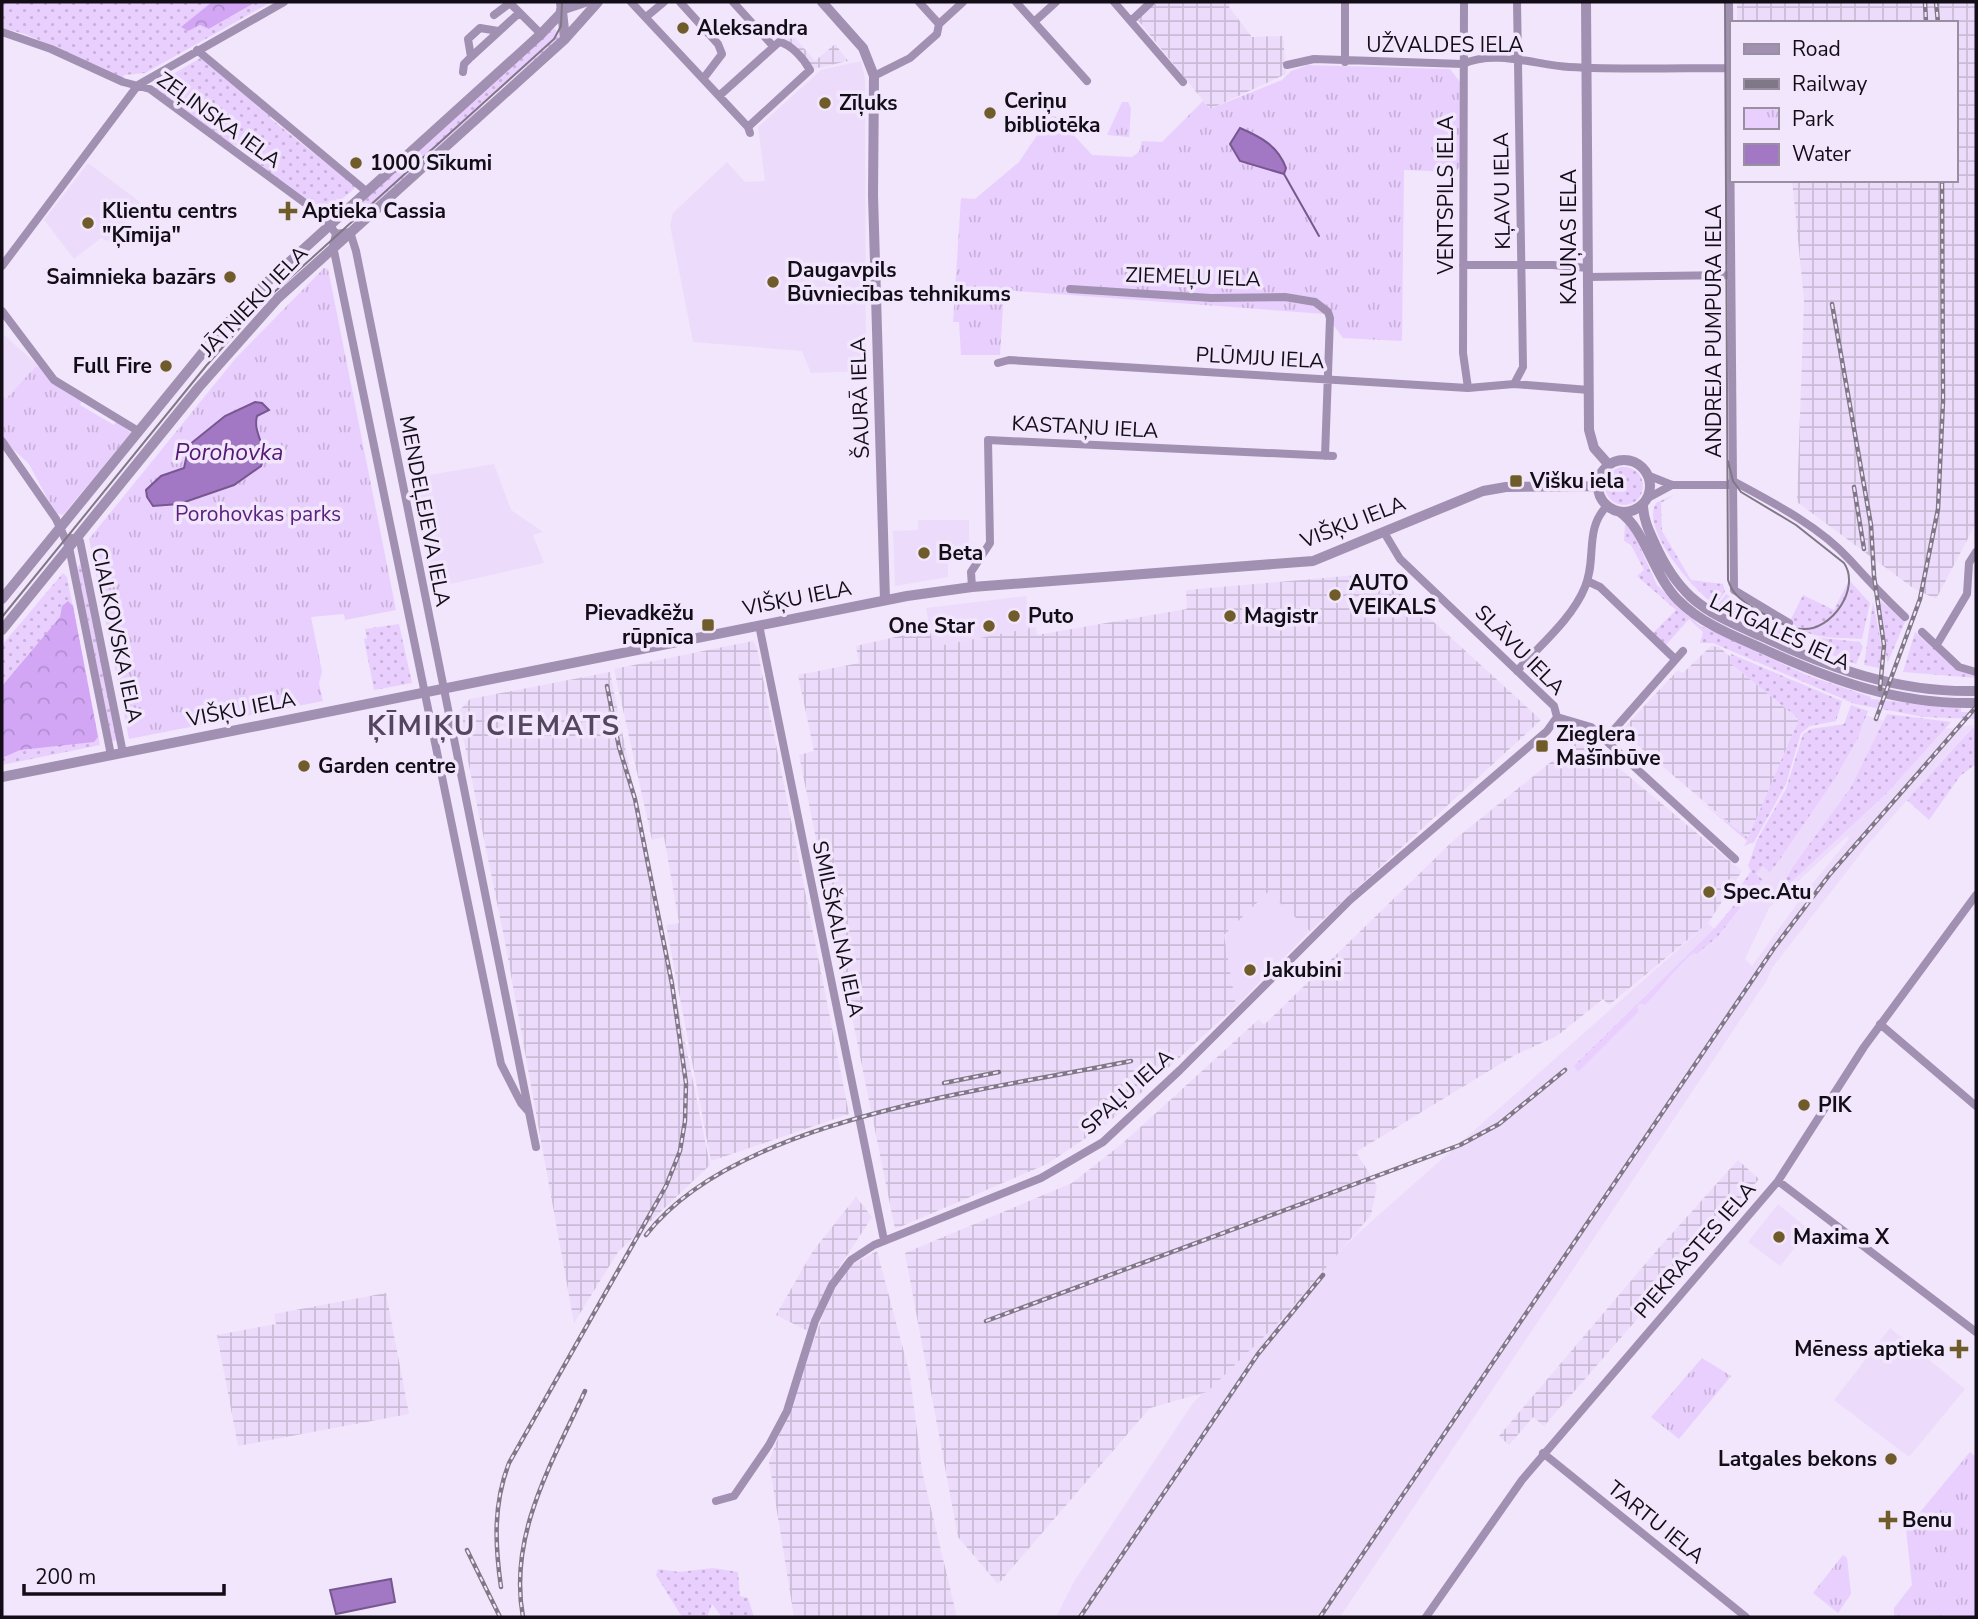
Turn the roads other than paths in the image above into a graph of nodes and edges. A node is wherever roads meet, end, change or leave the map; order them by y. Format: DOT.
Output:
graph roads {
  1 [pos="284,2"];
  2 [pos="509,2"];
  3 [pos="585,2"];
  4 [pos="598,2"];
  5 [pos="631,2"];
  6 [pos="664,2"];
  7 [pos="680,2"];
  8 [pos="733,2"];
  9 [pos="822,2"];
  10 [pos="919,2"];
  11 [pos="963,2"];
  12 [pos="1016,2"];
  13 [pos="1056,2"];
  14 [pos="1114,2"];
  15 [pos="1151,2"];
  16 [pos="1345,2"];
  17 [pos="1464,2"];
  18 [pos="1517,2"];
  19 [pos="1586,2"];
  20 [pos="1729,2"];
  21 [pos="561,8"];
  22 [pos="519,13"];
  23 [pos="494,16"];
  24 [pos="646,18"];
  25 [pos="1131,21"];
  26 [pos="1034,22"];
  27 [pos="939,24"];
  28 [pos="498,31"];
  29 [pos="2,32"];
  30 [pos="541,34"];
  31 [pos="565,39"];
  32 [pos="773,46"];
  33 [pos="197,51"];
  34 [pos="471,57"];
  35 [pos="1518,60"];
  36 [pos="1345,62"];
  37 [pos="1463,64"];
  38 [pos="1287,65"];
  39 [pos="1587,68"];
  40 [pos="1730,68"];
  41 [pos="463,72"];
  42 [pos="874,76"];
  43 [pos="703,79"];
  44 [pos="1087,81"];
  45 [pos="1183,82"];
  46 [pos="138,85"];
  47 [pos="719,96"];
  48 [pos="1731,182"];
  49 [pos="366,191"];
  50 [pos="329,224"];
  51 [pos="350,232"];
  52 [pos="336,234"];
  53 [pos="333,246"];
  54 [pos="1521,264"];
  55 [pos="1463,265"];
  56 [pos="2,266"];
  57 [pos="1588,272"];
  58 [pos="1731,275"];
  59 [pos="1070,289"];
  60 [pos="2,312"];
  61 [pos="998,363"];
  62 [pos="1326,379"];
  63 [pos="1516,381"];
  64 [pos="1468,388"];
  65 [pos="1589,390"];
  66 [pos="138,431"];
  67 [pos="2,440"];
  68 [pos="1609,465"];
  69 [pos="1647,475"];
  70 [pos="1732,481"];
  71 [pos="1672,485"];
  72 [pos="1598,486"];
  73 [pos="1644,502"];
  74 [pos="1607,506"];
  75 [pos="1620,512"];
  76 [pos="60,527"];
  77 [pos="1385,534"];
  78 [pos="77,538"];
  79 [pos="67,543"];
  80 [pos="1976,552"];
  81 [pos="1587,581"];
  82 [pos="972,587"];
  83 [pos="2,598"];
  84 [pos="885,600"];
  85 [pos="1905,617"];
  86 [pos="1789,623"];
  87 [pos="759,625"];
  88 [pos="2,630"];
  89 [pos="1922,632"];
  90 [pos="1936,646"];
  91 [pos="1683,651"];
  92 [pos="1675,659"];
  93 [pos="1517,671"];
  94 [pos="1976,672"];
  95 [pos="444,689"];
  96 [pos="1976,691"];
  97 [pos="424,693"];
  98 [pos="1976,703"];
  99 [pos="1557,717"];
  100 [pos="1605,740"];
  101 [pos="123,752"];
  102 [pos="111,755"];
  103 [pos="2,777"];
  104 [pos="467,813"];
  105 [pos="449,816"];
  106 [pos="1735,859"];
  107 [pos="482,888"];
  108 [pos="464,892"];
  109 [pos="1976,895"];
  110 [pos="1880,1024"];
  111 [pos="519,1060"];
  112 [pos="501,1064"];
  113 [pos="1976,1106"];
  114 [pos="529,1112"];
  115 [pos="536,1147"];
  116 [pos="1778,1181"];
  117 [pos="884,1240"];
  118 [pos="1976,1332"];
  119 [pos="1543,1454"];
  120 [pos="716,1501"];
  121 [pos="1426,1617"];
  122 [pos="1746,1617"];
  1 -- 33 [label="street"];
  2 -- 22 [label="street"];
  2 -- 23 [label="street"];
  3 -- 21 [label="street, JĀTNIEKU IELA"];
  4 -- 31 [label="street, JĀTNIEKU IELA"];
  5 -- 24 [label="street"];
  6 -- 24 [label="street"];
  7 -- 43 [label="street"];
  8 -- 32 [label="street"];
  9 -- 42 [label="street, ŠAURĀ IELA"];
  10 -- 27 [label="street"];
  11 -- 27 [label="street"];
  12 -- 26 [label="street"];
  13 -- 26 [label="street"];
  14 -- 25 [label="street"];
  15 -- 25 [label="street"];
  16 -- 36 [label="street"];
  17 -- 37 [label="street, VENTSPILS IELA"];
  18 -- 35 [label="street, KĻAVU IELA"];
  19 -- 39 [label="street, KAUŅAS IELA"];
  20 -- 40 [label="street, ANDREJA PUMPURA IELA"];
  21 -- 30 [label="street, JĀTNIEKU IELA"];
  21 -- 31 [label="street"];
  22 -- 28 [label="street"];
  22 -- 30 [label="street"];
  24 -- 43 [label="street"];
  25 -- 45 [label="street"];
  26 -- 44 [label="street"];
  27 -- 42 [label="street"];
  28 -- 34 [label="street"];
  28 -- 34 [label="street"];
  29 -- 46 [label="street, ZEĻINSKA IELA"];
  30 -- 49 [label="street, JĀTNIEKU IELA"];
  31 -- 51 [label="street, JĀTNIEKU IELA"];
  32 -- 47 [label="street"];
  32 -- 47 [label="street"];
  33 -- 46 [label="street"];
  33 -- 49 [label="street"];
  34 -- 41 [label="street"];
  35 -- 37 [label="street, UŽVALDES IELA"];
  35 -- 39 [label="street, UŽVALDES IELA"];
  35 -- 54 [label="street, KĻAVU IELA"];
  36 -- 37 [label="street, UŽVALDES IELA"];
  36 -- 38 [label="street, UŽVALDES IELA"];
  37 -- 55 [label="street, VENTSPILS IELA"];
  39 -- 40 [label="street, UŽVALDES IELA"];
  39 -- 57 [label="street, KAUŅAS IELA"];
  42 -- 84 [label="street, ŠAURĀ IELA"];
  43 -- 47 [label="street"];
  46 -- 50 [label="street, ZEĻINSKA IELA"];
  46 -- 56 [label="street"];
  48 -- 58 [label="street, ANDREJA PUMPURA IELA"];
  49 -- 50 [label="street, JĀTNIEKU IELA"];
  50 -- 52 [label="street"];
  50 -- 66 [label="street, JĀTNIEKU IELA"];
  51 -- 52 [label="street"];
  51 -- 53 [label="street, JĀTNIEKU IELA"];
  51 -- 95 [label="street, MENDEĻEJEVA IELA"];
  52 -- 53 [label="street, MENDEĻEJEVA IELA"];
  53 -- 78 [label="street, JĀTNIEKU IELA"];
  53 -- 97 [label="street, MENDEĻEJEVA IELA"];
  54 -- 55 [label="street"];
  54 -- 57 [label="street"];
  54 -- 63 [label="street, KĻAVU IELA"];
  55 -- 64 [label="street, VENTSPILS IELA"];
  57 -- 58 [label="street"];
  57 -- 65 [label="street, KAUŅAS IELA"];
  58 -- 70 [label="street, ANDREJA PUMPURA IELA"];
  59 -- 62 [label="street, ZIEMEĻU IELA"];
  60 -- 66 [label="street"];
  61 -- 62 [label="street, PLŪMJU IELA"];
  62 -- 64 [label="street, PLŪMJU IELA"];
  62 -- 82 [label="street, KASTAŅU IELA"];
  63 -- 64 [label="street, PLŪMJU IELA"];
  63 -- 65 [label="street, PLŪMJU IELA"];
  65 -- 68 [label="street, KAUŅAS IELA"];
  66 -- 76 [label="street, JĀTNIEKU IELA"];
  67 -- 76 [label="street, CIALKOVSKA IELA"];
  68 -- 69 [label="street"];
  68 -- 72 [label="street"];
  69 -- 71 [label="street"];
  69 -- 73 [label="street"];
  70 -- 71 [label="street"];
  70 -- 85 [label="street, ANDREJA PUMPURA IELA"];
  70 -- 86 [label="street"];
  71 -- 73 [label="street"];
  72 -- 74 [label="street"];
  72 -- 77 [label="street, VIŠĶU IELA"];
  73 -- 75 [label="street"];
  73 -- 96 [label="street, LATGALES IELA"];
  74 -- 75 [label="street"];
  74 -- 81 [label="street"];
  75 -- 98 [label="street, LATGALES IELA"];
  76 -- 79 [label="street, CIALKOVSKA IELA"];
  76 -- 83 [label="street, JĀTNIEKU IELA"];
  77 -- 82 [label="street, VIŠĶU IELA"];
  77 -- 93 [label="street, SLĀVU IELA"];
  78 -- 79 [label="street, JĀTNIEKU IELA"];
  78 -- 101 [label="street, CIALKOVSKA IELA"];
  79 -- 88 [label="street, JĀTNIEKU IELA"];
  79 -- 102 [label="street, CIALKOVSKA IELA"];
  80 -- 90 [label="street"];
  81 -- 92 [label="street"];
  81 -- 93 [label="street"];
  82 -- 84 [label="street, VIŠĶU IELA"];
  84 -- 87 [label="street, VIŠĶU IELA"];
  87 -- 95 [label="street, VIŠĶU IELA"];
  87 -- 117 [label="street, SMILŠKALNA IELA"];
  89 -- 90 [label="street"];
  90 -- 94 [label="street"];
  91 -- 92 [label="street"];
  92 -- 100 [label="street"];
  93 -- 99 [label="street, SLĀVU IELA"];
  95 -- 97 [label="street, VIŠĶU IELA"];
  95 -- 104 [label="street, MENDEĻEJEVA IELA"];
  97 -- 101 [label="street, VIŠĶU IELA"];
  97 -- 105 [label="street, MENDEĻEJEVA IELA"];
  99 -- 100 [label="street, SLĀVU IELA"];
  99 -- 117 [label="street, SPAĻU IELA"];
  100 -- 106 [label="street, SLĀVU IELA"];
  101 -- 102 [label="street, VIŠĶU IELA"];
  102 -- 103 [label="street, VIŠĶU IELA"];
  104 -- 105 [label="street"];
  104 -- 107 [label="street, MENDEĻEJEVA IELA"];
  105 -- 108 [label="street, MENDEĻEJEVA IELA"];
  107 -- 108 [label="street"];
  107 -- 111 [label="street, MENDEĻEJEVA IELA"];
  108 -- 112 [label="street, MENDEĻEJEVA IELA"];
  109 -- 110 [label="street, PIEKRASTES IELA"];
  110 -- 113 [label="street"];
  110 -- 116 [label="street, PIEKRASTES IELA"];
  111 -- 112 [label="street"];
  111 -- 114 [label="street, MENDEĻEJEVA IELA"];
  112 -- 114 [label="street, MENDEĻEJEVA IELA"];
  114 -- 115 [label="street"];
  116 -- 118 [label="street"];
  116 -- 119 [label="street, PIEKRASTES IELA"];
  117 -- 120 [label="street, SPAĻU IELA"];
  119 -- 121 [label="street, PIEKRASTES IELA"];
  119 -- 122 [label="street, TARTU IELA"];
}
